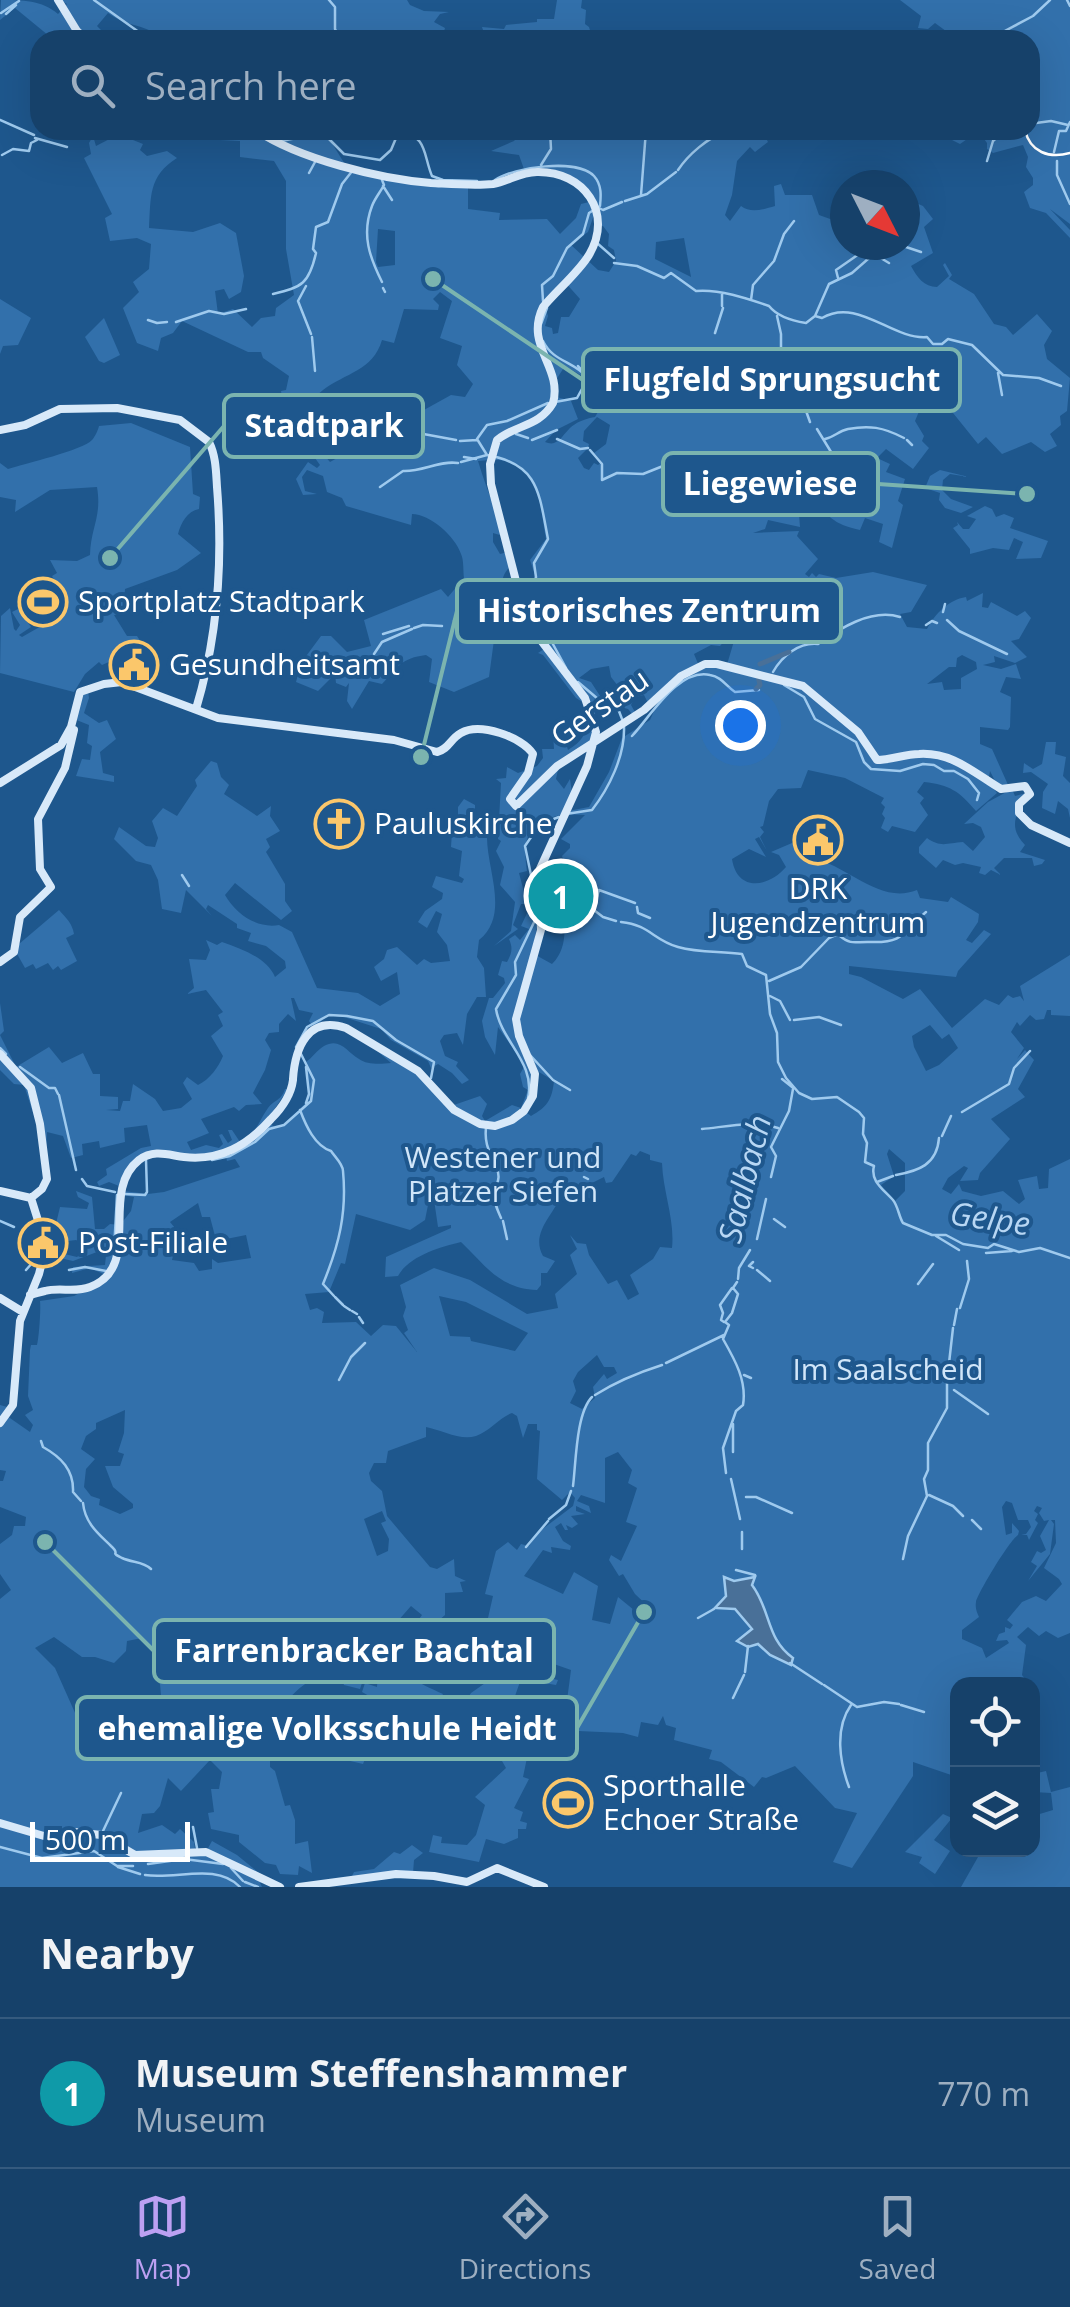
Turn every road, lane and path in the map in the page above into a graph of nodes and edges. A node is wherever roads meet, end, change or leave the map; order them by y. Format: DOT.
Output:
graph roads {
  1 [pos="58,0"];
  2 [pos="78,30"];
  3 [pos="272,140"];
  4 [pos="0,430"];
  5 [pos="196,709"];
  6 [pos="71,727"];
  7 [pos="598,735"];
  8 [pos="0,783"];
  9 [pos="1070,843"];
  10 [pos="0,962"];
  11 [pos="0,1054"];
  12 [pos="0,1190"];
  13 [pos="32,1198"];
  14 [pos="30,1294"];
  15 [pos="0,1298"];
  16 [pos="23,1312"];
  17 [pos="0,1423"];
  18 [pos="0,1822"];
  19 [pos="278,1886"];
  20 [pos="300,1887"];
  21 [pos="544,1887"];
  1 -- 2 [label="main road"];
  3 -- 7 [label="main road"];
  4 -- 5 [label="main road"];
  5 -- 6 [label="main road"];
  5 -- 7 [label="main road, Gerstau"];
  6 -- 8 [label="main road"];
  6 -- 10 [label="main road"];
  7 -- 9 [label="main road, Gerstau"];
  7 -- 14 [label="main road"];
  11 -- 13 [label="main road"];
  12 -- 13 [label="main road"];
  13 -- 14 [label="main road"];
  14 -- 16 [label="main road"];
  15 -- 16 [label="main road"];
  16 -- 17 [label="main road"];
  18 -- 19 [label="main road"];
  20 -- 21 [label="main road"];
}
